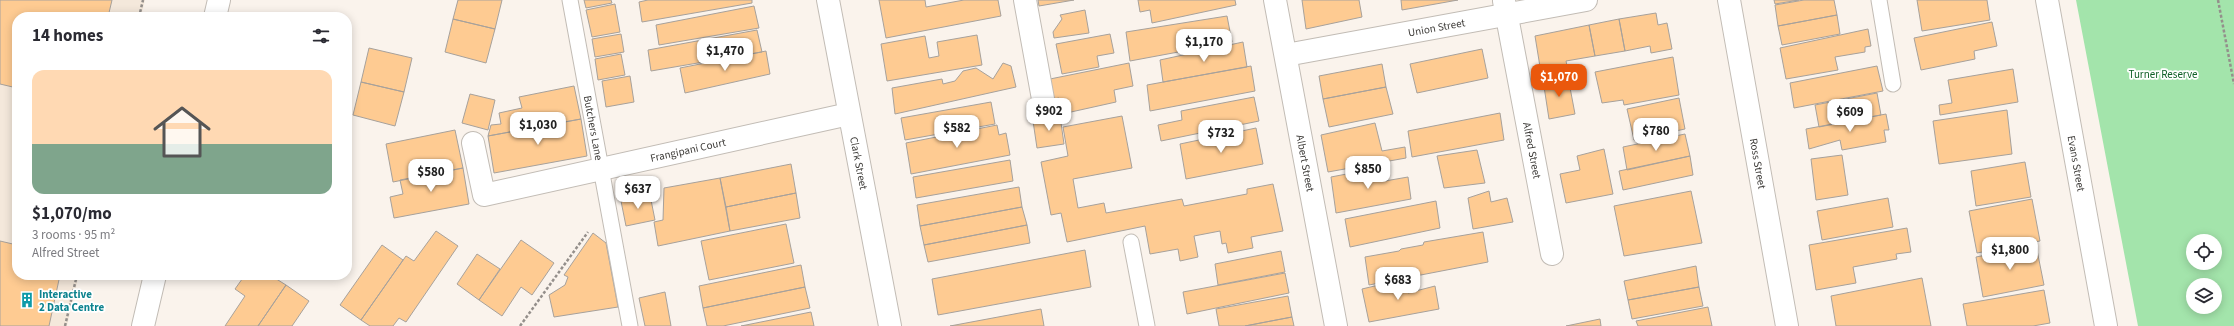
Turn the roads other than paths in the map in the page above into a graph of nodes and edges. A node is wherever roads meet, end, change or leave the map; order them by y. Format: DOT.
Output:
graph roads {
  1 [pos="219,0"];
  2 [pos="570,0"];
  3 [pos="828,0"];
  4 [pos="1025,0"];
  5 [pos="1275,0"];
  6 [pos="1586,0"];
  7 [pos="1729,0"];
  8 [pos="1879,0"];
  9 [pos="2047,0"];
  10 [pos="1505,7"];
  11 [pos="216,12"];
  12 [pos="1286,55"];
  13 [pos="1893,84"];
  14 [pos="1043,99"];
  15 [pos="849,114"];
  16 [pos="473,143"];
  17 [pos="603,169"];
  18 [pos="1131,242"];
  19 [pos="1552,254"];
  20 [pos="153,280"];
  21 [pos="143,326"];
  22 [pos="630,326"];
  23 [pos="890,326"];
  24 [pos="1147,326"];
  25 [pos="1336,326"];
  26 [pos="1787,326"];
  27 [pos="2106,326"];
  1 -- 11 [label="street"];
  2 -- 17 [label="lane, Butchers Lane"];
  3 -- 15 [label="street, Clark Street"];
  4 -- 14 [label="street"];
  5 -- 12 [label="street, Albert Street"];
  6 -- 10 [label="street, Union Street"];
  7 -- 26 [label="street, Ross Street"];
  8 -- 13 [label="lane"];
  9 -- 27 [label="street, Evans Street"];
  10 -- 12 [label="street, Union Street"];
  10 -- 19 [label="street, Alfred Street"];
  12 -- 25 [label="street, Albert Street"];
  15 -- 17 [label="street, Frangipani Court"];
  15 -- 23 [label="street, Clark Street"];
  16 -- 17 [label="street, Frangipani Court"];
  17 -- 22 [label="lane, Butchers Lane"];
  18 -- 24 [label="lane"];
  20 -- 21 [label="street"];
}
